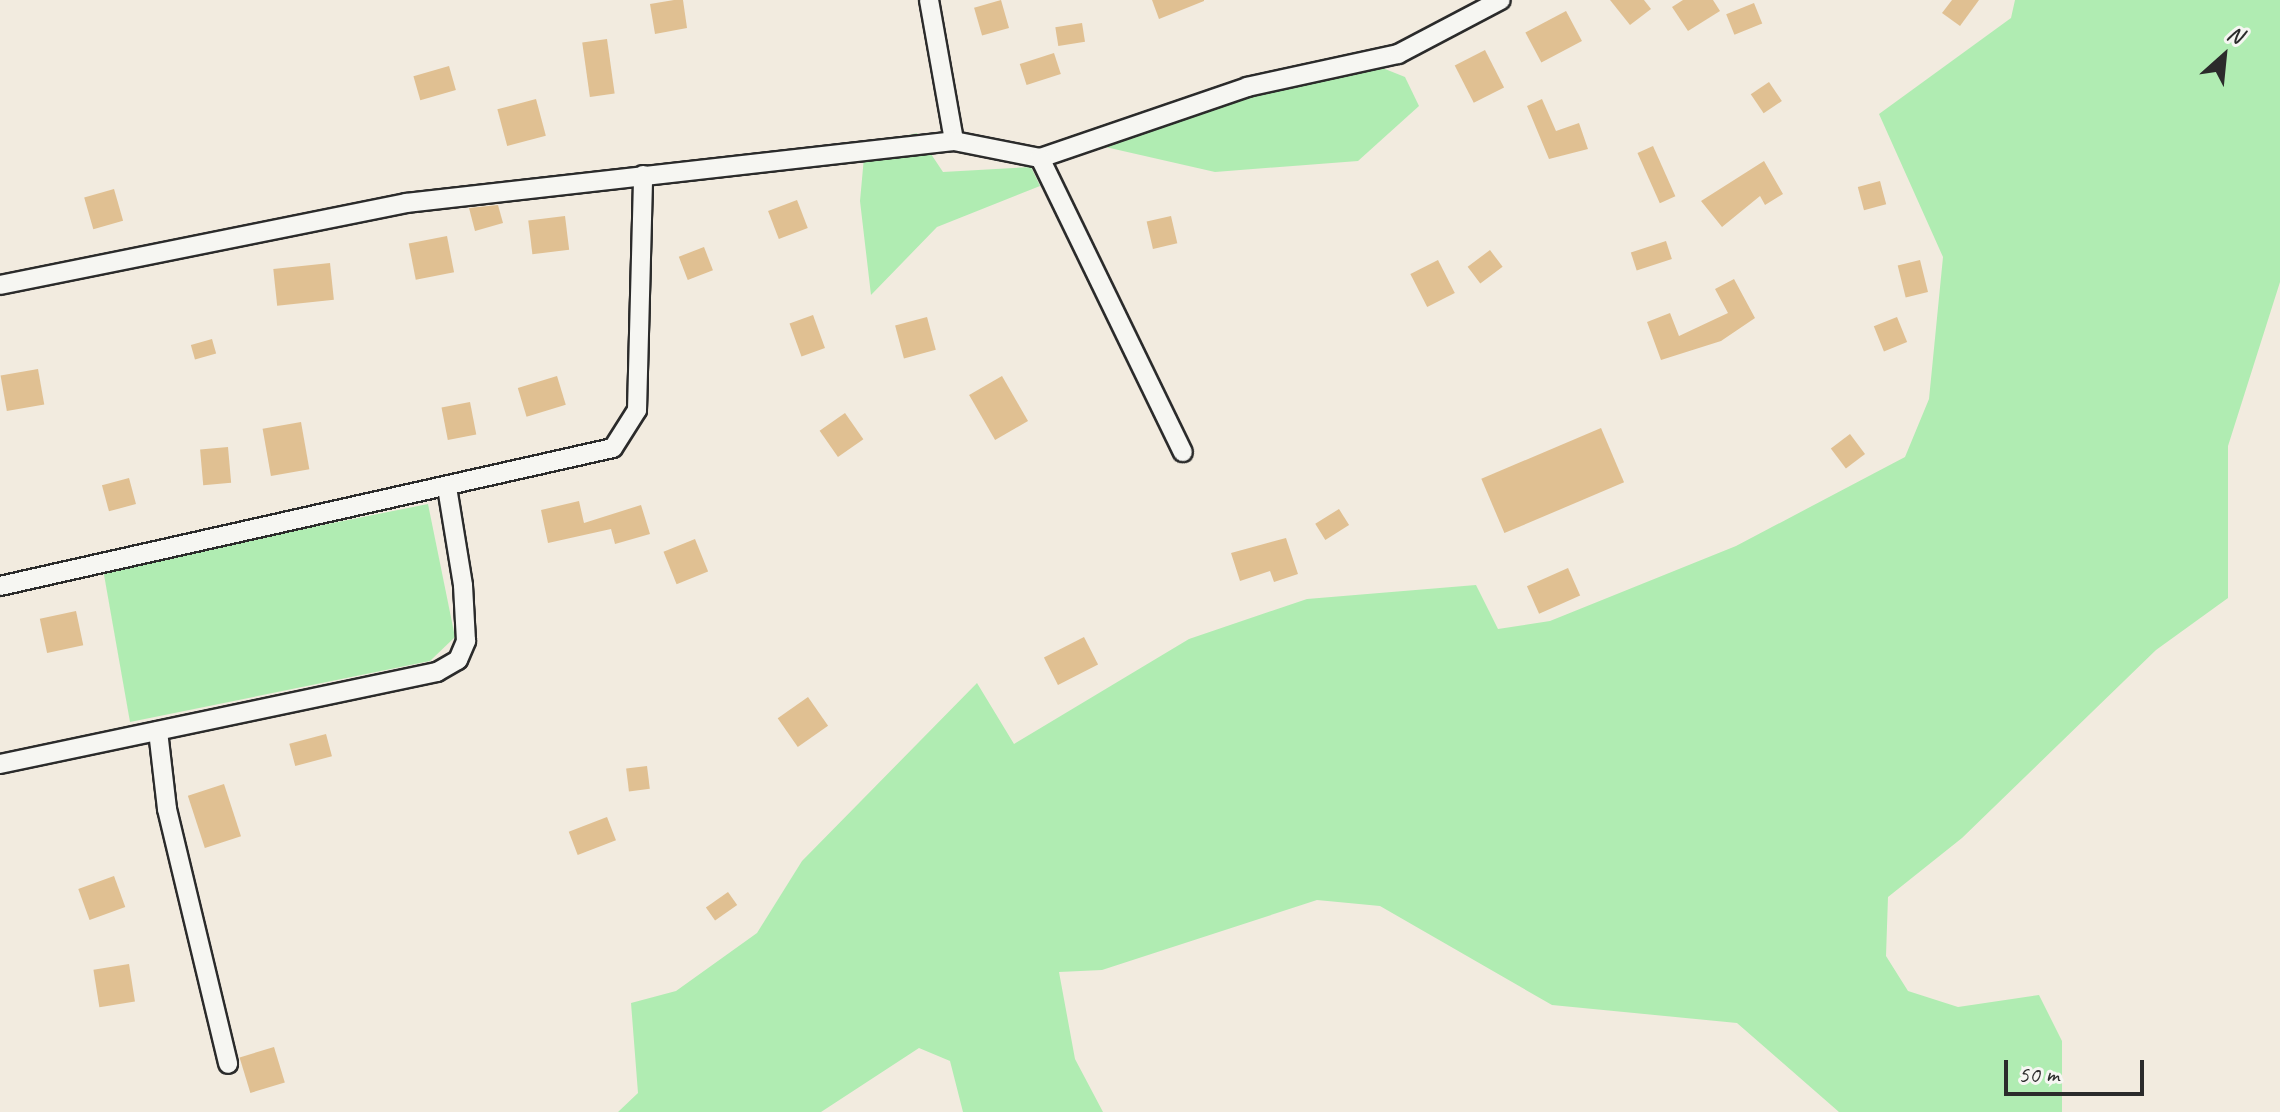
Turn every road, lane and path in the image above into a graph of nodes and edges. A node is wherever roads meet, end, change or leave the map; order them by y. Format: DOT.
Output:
graph roads {
  1 [pos="929,0"];
  2 [pos="1501,0"];
  3 [pos="954,141"];
  4 [pos="1040,158"];
  5 [pos="643,175"];
  6 [pos="0,285"];
  7 [pos="1183,452"];
  8 [pos="447,487"];
  9 [pos="0,586"];
  10 [pos="158,731"];
  11 [pos="0,764"];
  12 [pos="228,1064"];
  1 -- 3 [label="street"];
  2 -- 4 [label="street"];
  3 -- 4 [label="street"];
  3 -- 5 [label="street"];
  4 -- 7 [label="street"];
  5 -- 6 [label="street"];
  5 -- 8 [label="street"];
  8 -- 9 [label="street"];
  8 -- 10 [label="street"];
  10 -- 11 [label="street"];
  10 -- 12 [label="street"];
}
